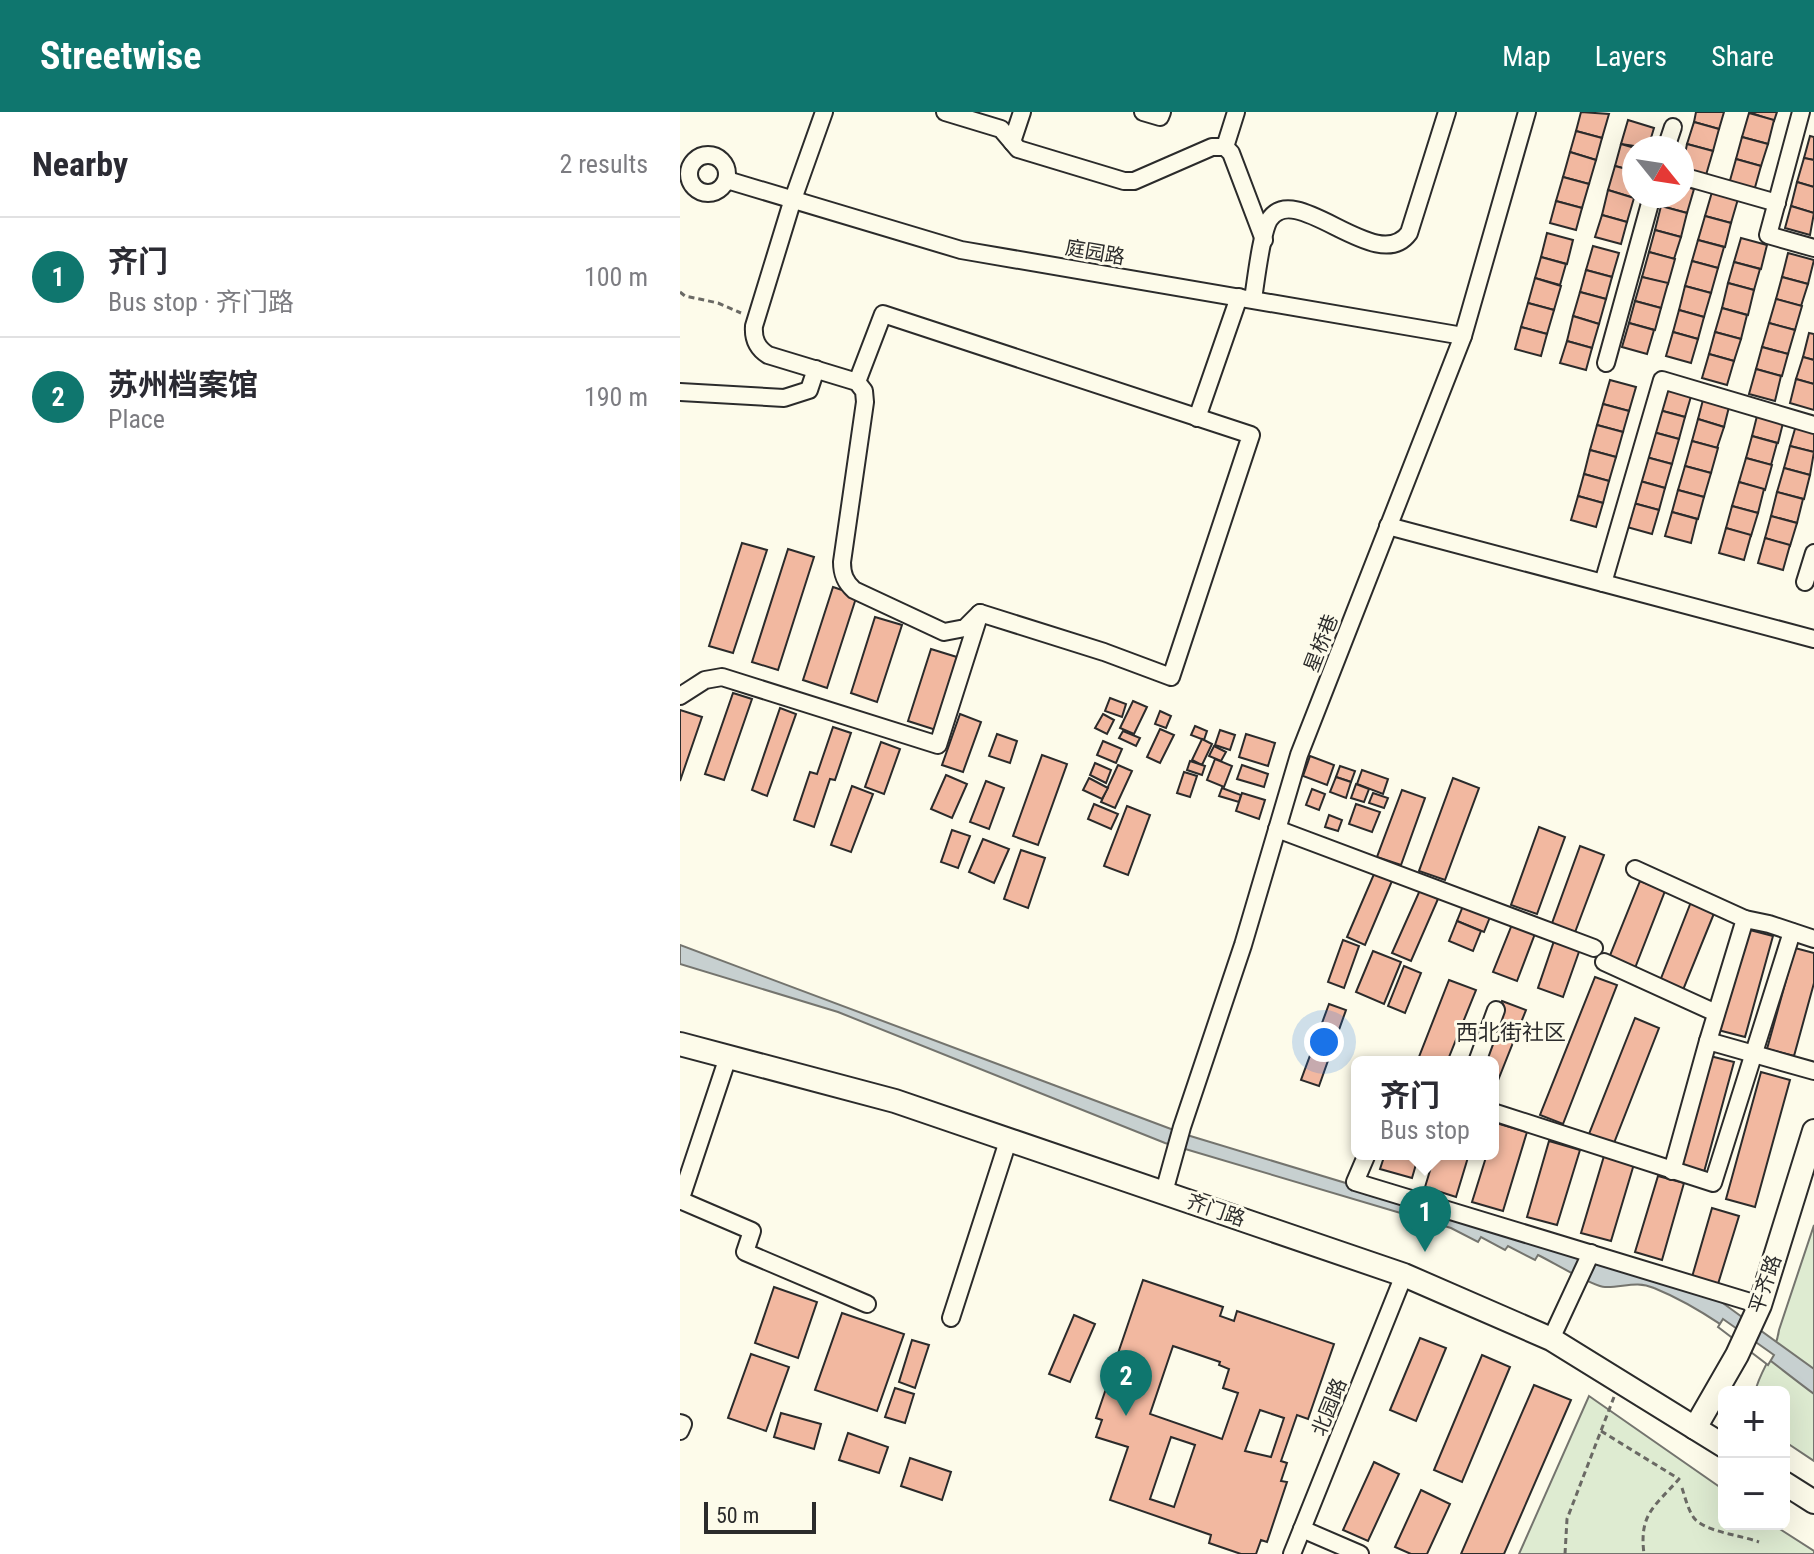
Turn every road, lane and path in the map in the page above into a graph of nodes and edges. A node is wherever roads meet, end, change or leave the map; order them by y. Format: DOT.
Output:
graph roads {
  1 [pos="824,112"];
  2 [pos="945,112"];
  3 [pos="1022,112"];
  4 [pos="1143,112"];
  5 [pos="1162,112"];
  6 [pos="1236,112"];
  7 [pos="1447,112"];
  8 [pos="1527,112"];
  9 [pos="1801,112"];
  10 [pos="1673,127"];
  11 [pos="1670,136"];
  12 [pos="1012,142"];
  13 [pos="1225,147"];
  14 [pos="685,167"];
  15 [pos="1694,179"];
  16 [pos="727,180"];
  17 [pos="792,202"];
  18 [pos="1777,203"];
  19 [pos="1649,208"];
  20 [pos="1264,240"];
  21 [pos="1814,248"];
  22 [pos="680,292"];
  23 [pos="1246,298"];
  24 [pos="756,320"];
  25 [pos="1463,336"];
  26 [pos="1606,363"];
  27 [pos="816,369"];
  28 [pos="857,382"];
  29 [pos="680,392"];
  30 [pos="1197,418"];
  31 [pos="1814,425"];
  32 [pos="1388,526"];
  33 [pos="1814,553"];
  34 [pos="1805,582"];
  35 [pos="1603,583"];
  36 [pos="980,613"];
  37 [pos="1814,639"];
  38 [pos="680,696"];
  39 [pos="1277,829"];
  40 [pos="1635,869"];
  41 [pos="1745,919"];
  42 [pos="1792,932"];
  43 [pos="1814,939"];
  44 [pos="1594,948"];
  45 [pos="1604,962"];
  46 [pos="1496,1010"];
  47 [pos="1716,1013"];
  48 [pos="1708,1041"];
  49 [pos="680,1044"];
  50 [pos="1754,1054"];
  51 [pos="1479,1056"];
  52 [pos="728,1057"];
  53 [pos="1814,1071"];
  54 [pos="1499,1114"];
  55 [pos="1814,1131"];
  56 [pos="1008,1141"];
  57 [pos="1364,1160"];
  58 [pos="1672,1171"];
  59 [pos="1164,1192"];
  60 [pos="680,1200"];
  61 [pos="1591,1254"];
  62 [pos="1404,1275"];
  63 [pos="867,1304"];
  64 [pos="1760,1305"];
  65 [pos="951,1318"];
  66 [pos="1551,1339"];
  67 [pos="1619,1382"];
  68 [pos="680,1423"];
  69 [pos="1695,1428"];
  70 [pos="680,1431"];
  71 [pos="1601,1431"];
  72 [pos="1718,1442"];
  73 [pos="1790,1486"];
  74 [pos="1682,1488"];
  75 [pos="1814,1502"];
  76 [pos="1302,1529"];
  77 [pos="1759,1542"];
  78 [pos="1292,1554"];
  79 [pos="1360,1554"];
  80 [pos="1565,1554"];
  81 [pos="1644,1554"];
  1 -- 17 [label="street"];
  2 -- 12 [label="street"];
  3 -- 12 [label="street"];
  4 -- 5 [label="street"];
  6 -- 13 [label="street"];
  7 -- 20 [label="street"];
  8 -- 25 [label="street, 星桥巷"];
  9 -- 18 [label="street"];
  10 -- 11 [label="street"];
  12 -- 13 [label="street"];
  13 -- 20 [label="street"];
  14 -- 16 [label="street"];
  14 -- 16 [label="street"];
  15 -- 18 [label="street"];
  16 -- 17 [label="street, 庭园路"];
  17 -- 23 [label="street, 庭园路"];
  17 -- 24 [label="street"];
  18 -- 21 [label="street"];
  19 -- 26 [label="street"];
  20 -- 23 [label="street"];
  22 -- 24 [label="path"];
  23 -- 25 [label="street, 庭园路"];
  23 -- 30 [label="street"];
  24 -- 27 [label="street"];
  25 -- 32 [label="street, 星桥巷"];
  27 -- 28 [label="street"];
  27 -- 29 [label="street"];
  28 -- 30 [label="street"];
  28 -- 36 [label="street"];
  30 -- 36 [label="street"];
  31 -- 35 [label="street"];
  32 -- 35 [label="street"];
  32 -- 39 [label="street, 星桥巷"];
  33 -- 34 [label="street"];
  35 -- 37 [label="street"];
  36 -- 38 [label="street"];
  39 -- 44 [label="street"];
  39 -- 59 [label="street, 星桥巷"];
  40 -- 41 [label="street"];
  41 -- 42 [label="street"];
  41 -- 47 [label="street"];
  42 -- 43 [label="street"];
  42 -- 50 [label="street"];
  45 -- 47 [label="street"];
  46 -- 51 [label="street"];
  47 -- 48 [label="street"];
  48 -- 50 [label="street"];
  48 -- 58 [label="street"];
  49 -- 52 [label="main road, 齐门路"];
  50 -- 53 [label="street"];
  50 -- 58 [label="street"];
  52 -- 56 [label="main road, 齐门路"];
  52 -- 60 [label="street"];
  54 -- 58 [label="street"];
  55 -- 64 [label="main road, 平齐路"];
  56 -- 59 [label="main road, 齐门路"];
  56 -- 65 [label="street"];
  57 -- 61 [label="street"];
  59 -- 62 [label="main road, 齐门路"];
  60 -- 63 [label="street"];
  61 -- 64 [label="street"];
  61 -- 66 [label="street"];
  62 -- 66 [label="main road, 齐门路"];
  62 -- 76 [label="street, 北园路"];
  64 -- 69 [label="main road, 平齐路"];
  66 -- 67 [label="main road, 齐门路"];
  67 -- 69 [label="main road, 齐门路"];
  67 -- 71 [label="path"];
  68 -- 70 [label="street"];
  69 -- 72 [label="main road, 齐门路"];
  71 -- 80 [label="path"];
  71 -- 81 [label="path"];
  73 -- 75 [label="main road"];
  74 -- 77 [label="path"];
  76 -- 78 [label="street, 北园路"];
  76 -- 79 [label="street"];
}
